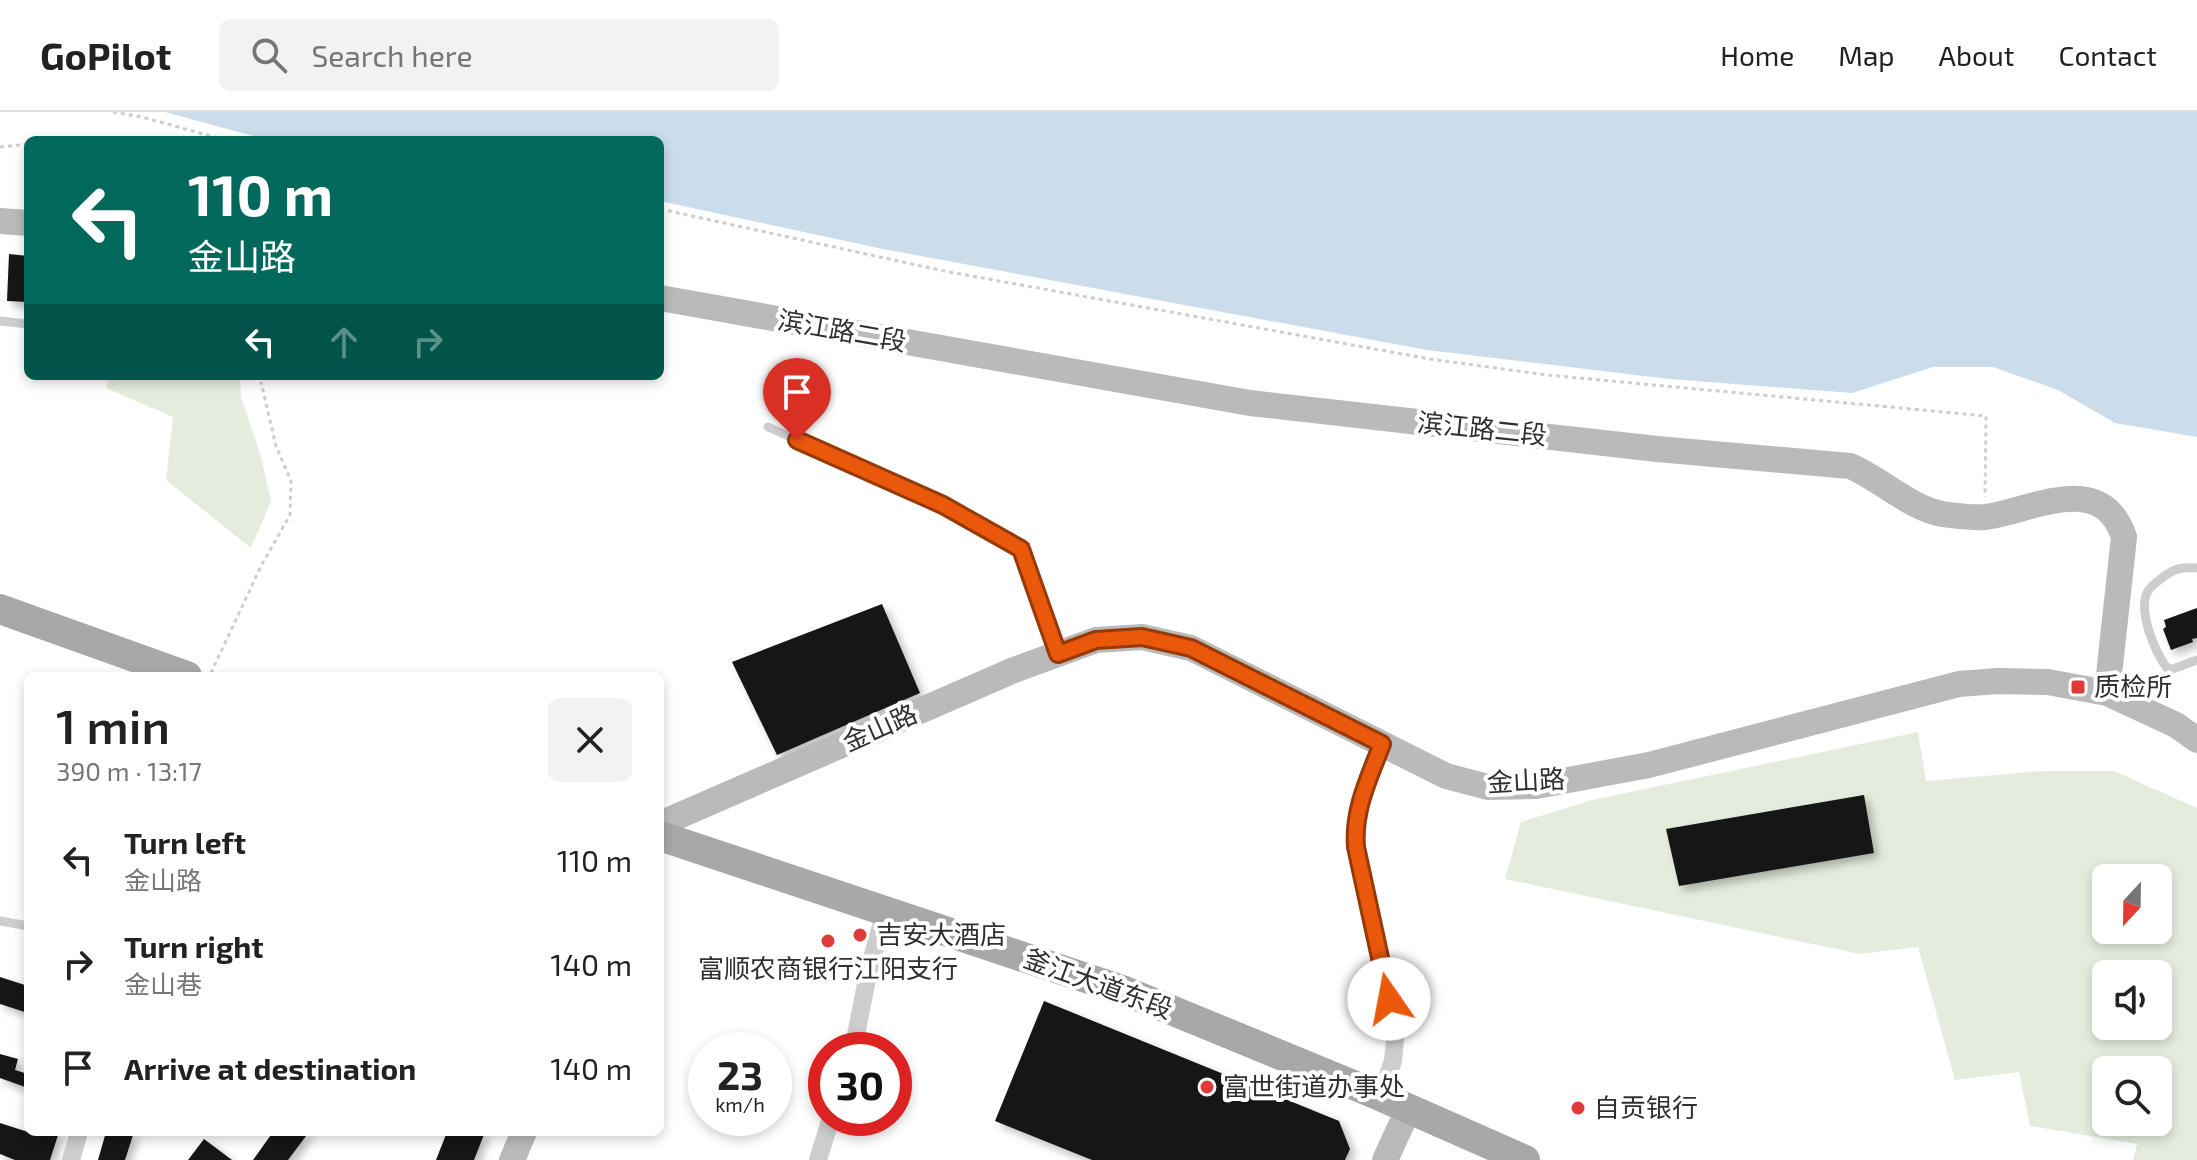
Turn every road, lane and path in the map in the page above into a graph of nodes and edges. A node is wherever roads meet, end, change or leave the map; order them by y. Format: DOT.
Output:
graph roads {
  1 [pos="113,112"];
  2 [pos="211,136"];
  3 [pos="24,144"];
  4 [pos="0,147"];
  5 [pos="664,210"];
  6 [pos="0,221"];
  7 [pos="24,223"];
  8 [pos="664,299"];
  9 [pos="0,321"];
  10 [pos="24,324"];
  11 [pos="261,382"];
  12 [pos="768,427"];
  13 [pos="1984,517"];
  14 [pos="2197,568"];
  15 [pos="0,609"];
  16 [pos="0,623"];
  17 [pos="1058,654"];
  18 [pos="2197,660"];
  19 [pos="138,672"];
  20 [pos="176,672"];
  21 [pos="212,672"];
  22 [pos="2107,693"];
  23 [pos="2197,740"];
  24 [pos="1382,744"];
  25 [pos="664,822"];
  26 [pos="664,837"];
  27 [pos="664,855"];
  28 [pos="0,921"];
  29 [pos="24,925"];
  30 [pos="881,926"];
  31 [pos="857,1032"];
  32 [pos="1380,1096"];
  33 [pos="1406,1116"];
  34 [pos="78,1136"];
  35 [pos="522,1136"];
  36 [pos="825,1136"];
  37 [pos="71,1160"];
  38 [pos="512,1160"];
  39 [pos="818,1160"];
  40 [pos="1385,1160"];
  41 [pos="1485,1160"];
  42 [pos="1525,1160"];
  1 -- 2 [label="path"];
  3 -- 4 [label="path"];
  5 -- 13 [label="path"];
  6 -- 7 [label="street"];
  8 -- 13 [label="street, 滨江路二段"];
  9 -- 10 [label="lane"];
  11 -- 21 [label="path"];
  12 -- 17 [label="lane"];
  13 -- 22 [label="street, 滨江路二段"];
  14 -- 18 [label="lane"];
  15 -- 20 [label="main road"];
  16 -- 19 [label="main road"];
  17 -- 24 [label="street, 金山路"];
  17 -- 25 [label="street, 金山路"];
  22 -- 23 [label="street, 金山路"];
  22 -- 24 [label="street, 金山路"];
  24 -- 32 [label="street"];
  26 -- 32 [label="main road, 釜江大道东段"];
  27 -- 30 [label="main road, 釜江大道东段"];
  28 -- 29 [label="lane"];
  30 -- 31 [label="street"];
  30 -- 33 [label="main road, 釜江大道东段"];
  32 -- 33 [label="main road, 釜江大道东段"];
  33 -- 40 [label="street"];
  33 -- 41 [label="main road, 釜江大道东段"];
  33 -- 42 [label="main road, 釜江大道东段"];
  34 -- 37 [label="street"];
  35 -- 38 [label="street"];
  36 -- 39 [label="street"];
}
